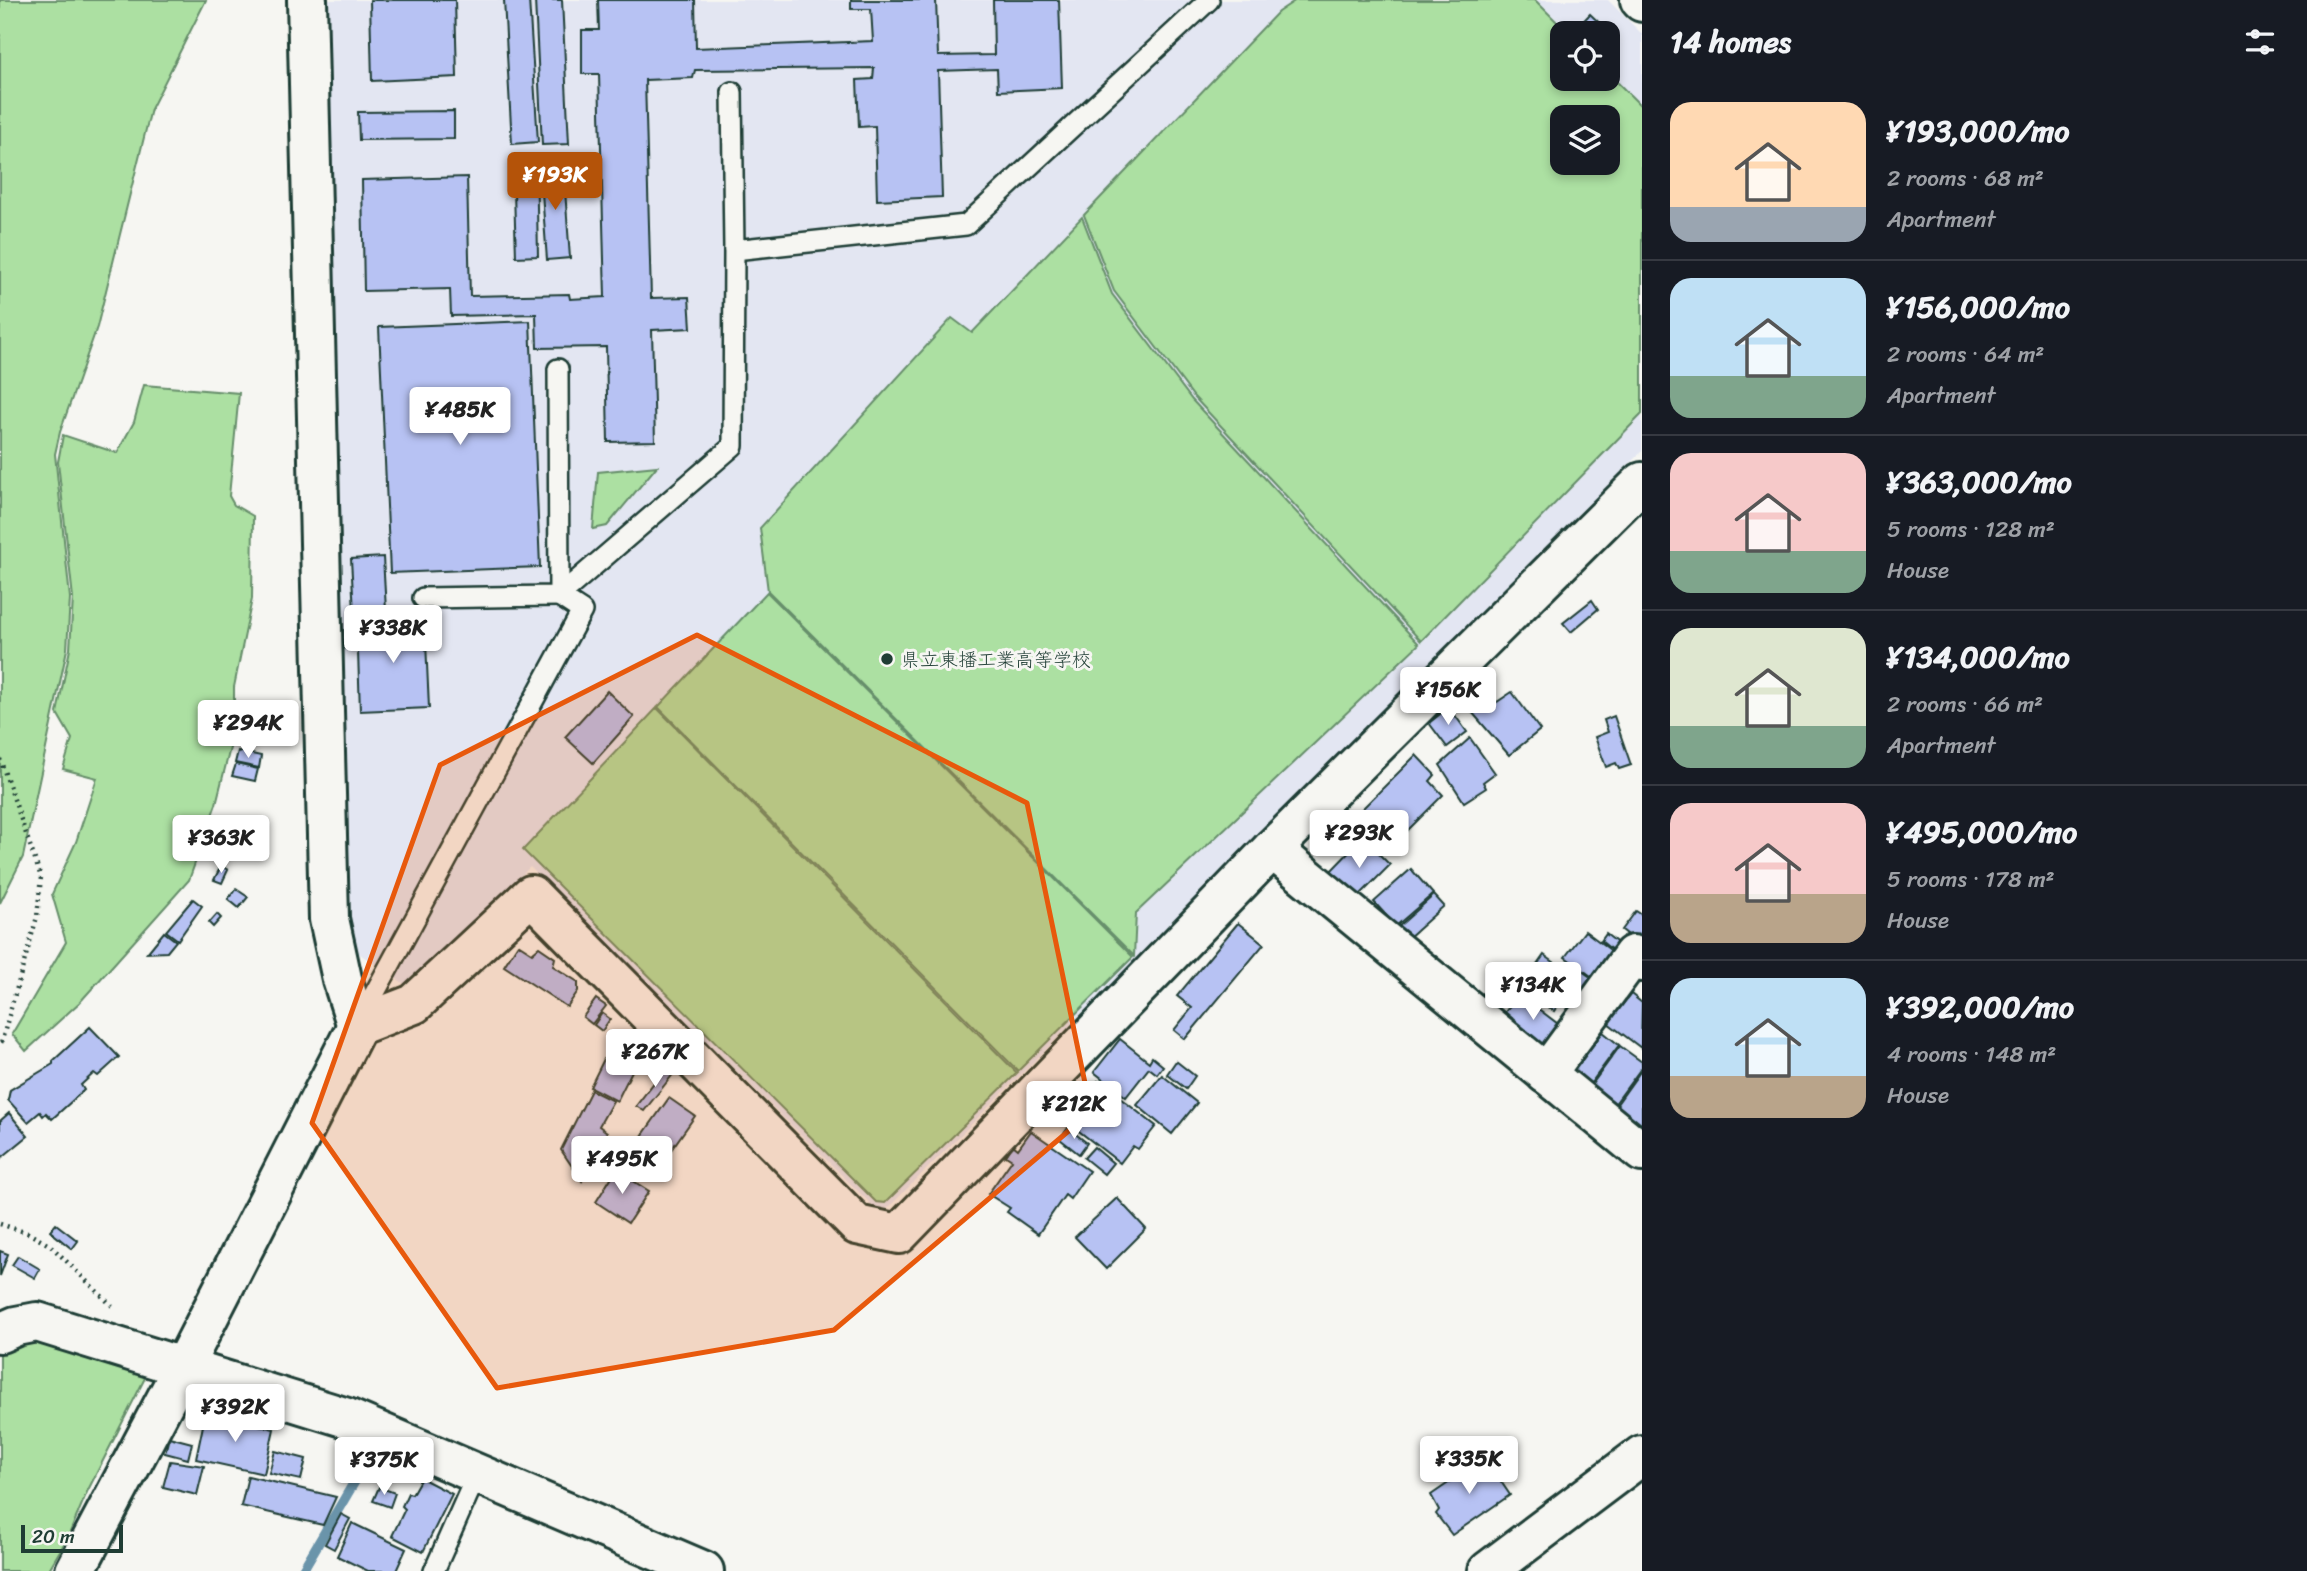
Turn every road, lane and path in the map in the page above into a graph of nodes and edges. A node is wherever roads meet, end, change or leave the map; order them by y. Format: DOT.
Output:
graph roads {
  1 [pos="307,0"];
  2 [pos="1209,0"];
  3 [pos="732,92"];
  4 [pos="734,250"];
  5 [pos="558,369"];
  6 [pos="1642,482"];
  7 [pos="559,596"];
  8 [pos="423,598"];
  9 [pos="0,759"];
  10 [pos="1272,849"];
  11 [pos="1642,962"];
  12 [pos="357,1026"];
  13 [pos="0,1047"];
  14 [pos="1546,1074"];
  15 [pos="1642,1152"];
  16 [pos="0,1224"];
  17 [pos="116,1310"];
  18 [pos="0,1333"];
  19 [pos="182,1369"];
  20 [pos="1642,1455"];
  21 [pos="477,1474"];
  22 [pos="75,1571"];
  23 [pos="434,1571"];
  24 [pos="704,1571"];
  25 [pos="1488,1571"];
  1 -- 12 [label="street"];
  2 -- 4 [label="lane"];
  3 -- 4 [label="lane"];
  4 -- 7 [label="lane"];
  5 -- 7 [label="lane"];
  6 -- 10 [label="street"];
  7 -- 8 [label="lane"];
  7 -- 12 [label="lane"];
  9 -- 13 [label="path"];
  10 -- 12 [label="street"];
  10 -- 14 [label="street"];
  11 -- 14 [label="street"];
  12 -- 19 [label="street"];
  14 -- 15 [label="street"];
  16 -- 17 [label="path"];
  18 -- 19 [label="street"];
  19 -- 21 [label="street"];
  19 -- 22 [label="street"];
  20 -- 25 [label="street"];
  21 -- 23 [label="lane"];
  21 -- 24 [label="street"];
}
